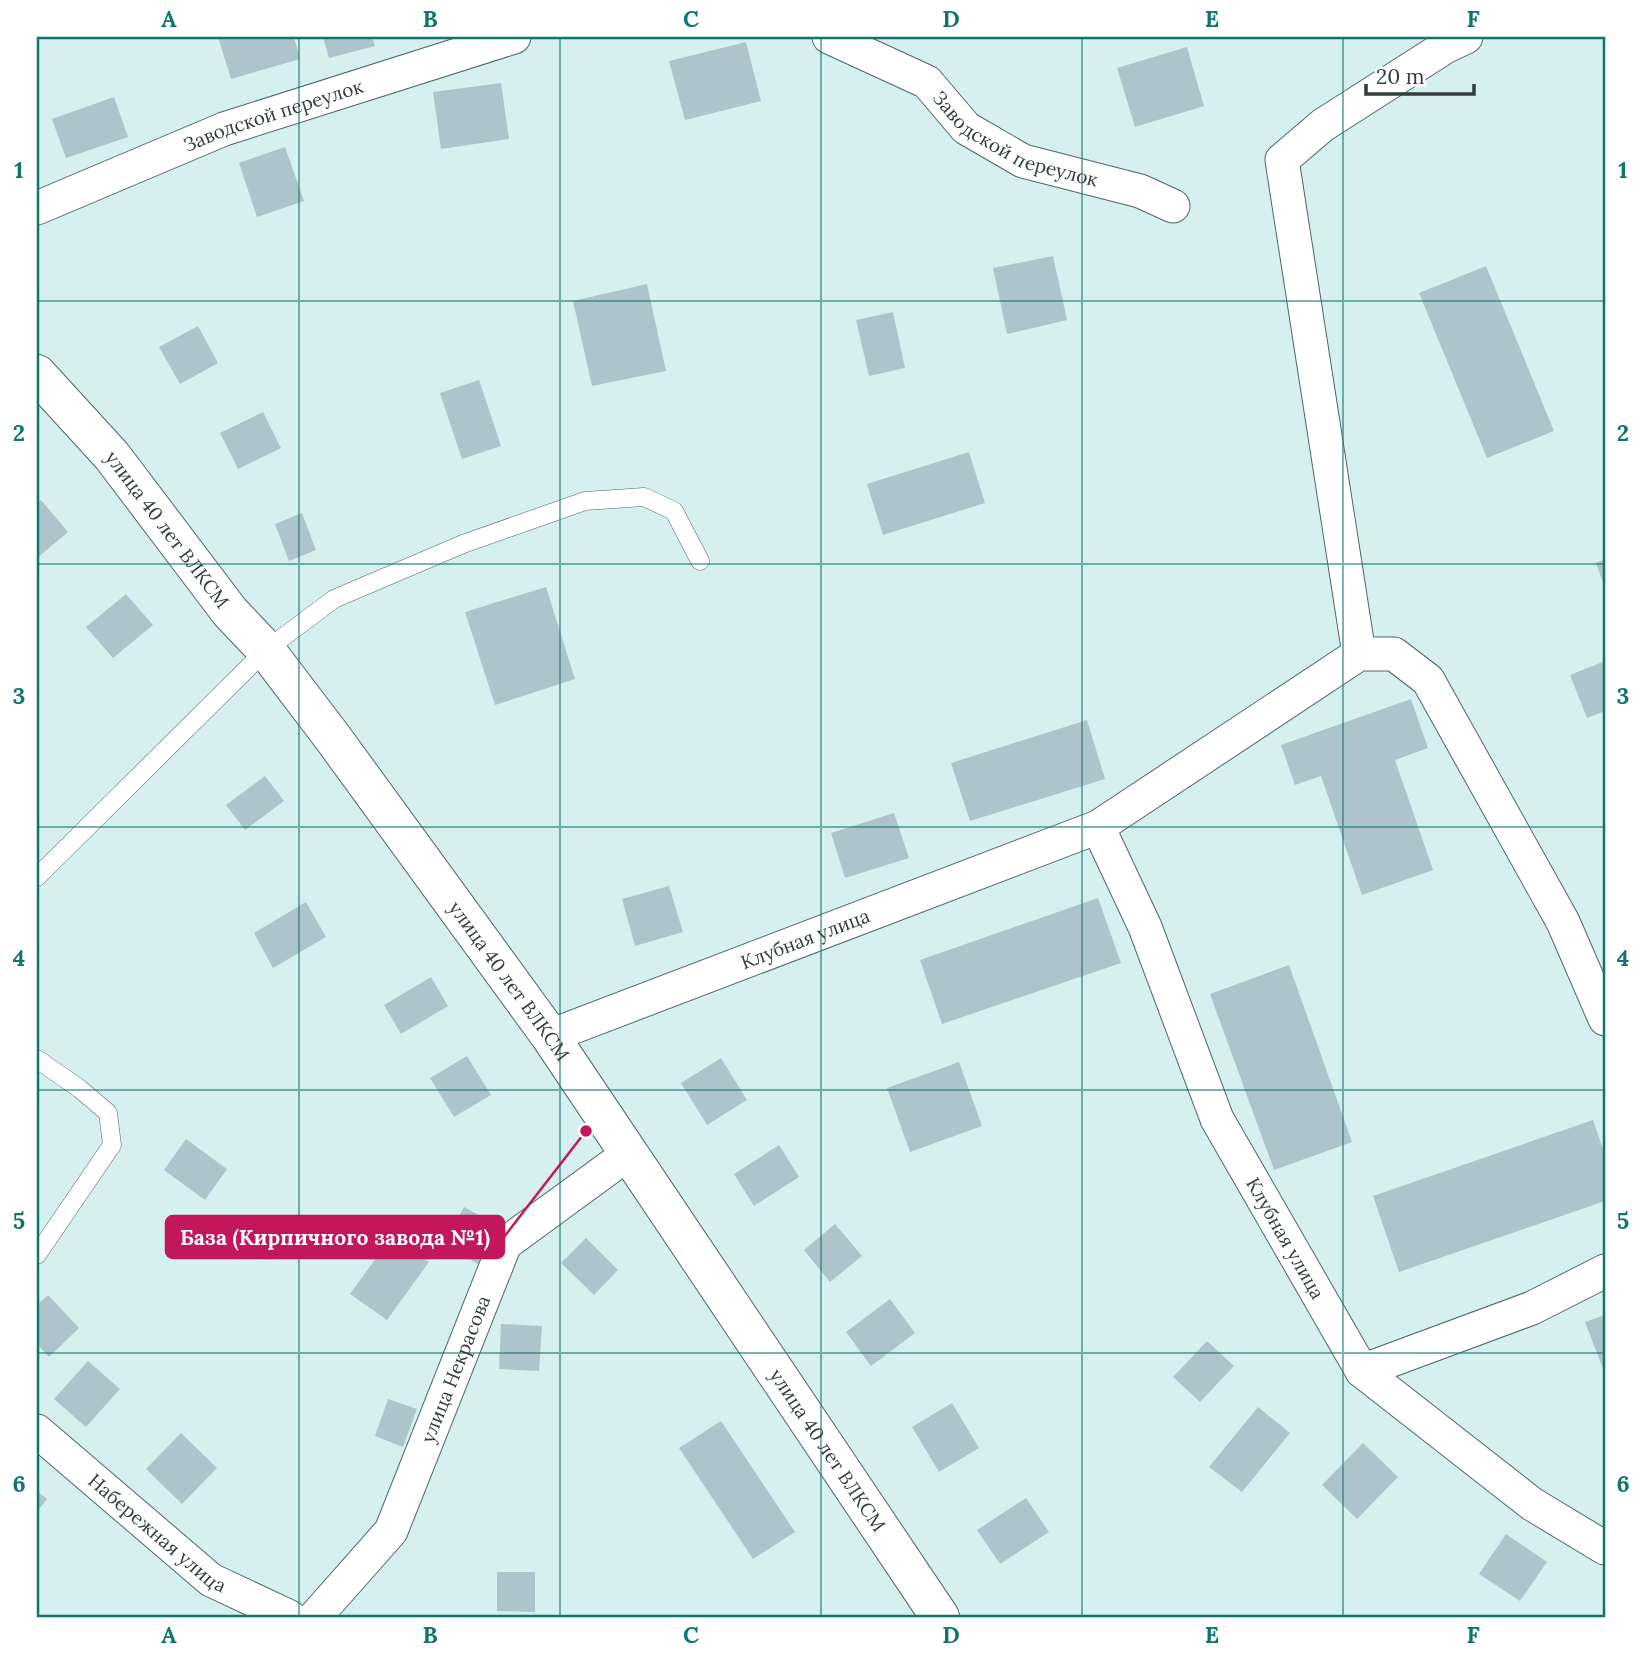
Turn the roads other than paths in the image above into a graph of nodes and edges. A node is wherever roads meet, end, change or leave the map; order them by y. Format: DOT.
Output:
graph roads {
  1 [pos="514,37"];
  2 [pos="829,37"];
  3 [pos="1466,37"];
  4 [pos="1172,206"];
  5 [pos="37,208"];
  6 [pos="37,374"];
  7 [pos="700,561"];
  8 [pos="266,650"];
  9 [pos="1359,654"];
  10 [pos="1098,827"];
  11 [pos="37,877"];
  12 [pos="1605,1019"];
  13 [pos="550,1037"];
  14 [pos="37,1059"];
  15 [pos="628,1154"];
  16 [pos="37,1255"];
  17 [pos="1605,1271"];
  18 [pos="1362,1371"];
  19 [pos="37,1431"];
  20 [pos="1605,1548"];
  21 [pos="290,1617"];
  22 [pos="315,1617"];
  23 [pos="940,1617"];
  1 -- 5 [label="street, Заводской переулок"];
  2 -- 4 [label="street, Заводской переулок"];
  3 -- 9 [label="street"];
  6 -- 8 [label="street, улица 40 лет ВЛКСМ"];
  7 -- 8 [label="lane"];
  8 -- 11 [label="lane"];
  8 -- 13 [label="street, улица 40 лет ВЛКСМ"];
  9 -- 10 [label="street, Клубная улица"];
  9 -- 12 [label="street"];
  10 -- 13 [label="street, Клубная улица"];
  10 -- 18 [label="street, Клубная улица"];
  13 -- 15 [label="street, улица 40 лет ВЛКСМ"];
  14 -- 16 [label="lane"];
  15 -- 22 [label="street, улица Некрасова"];
  15 -- 23 [label="street, улица 40 лет ВЛКСМ"];
  17 -- 18 [label="street"];
  18 -- 20 [label="street, Клубная улица"];
  19 -- 21 [label="street, Набережная улица"];
}
